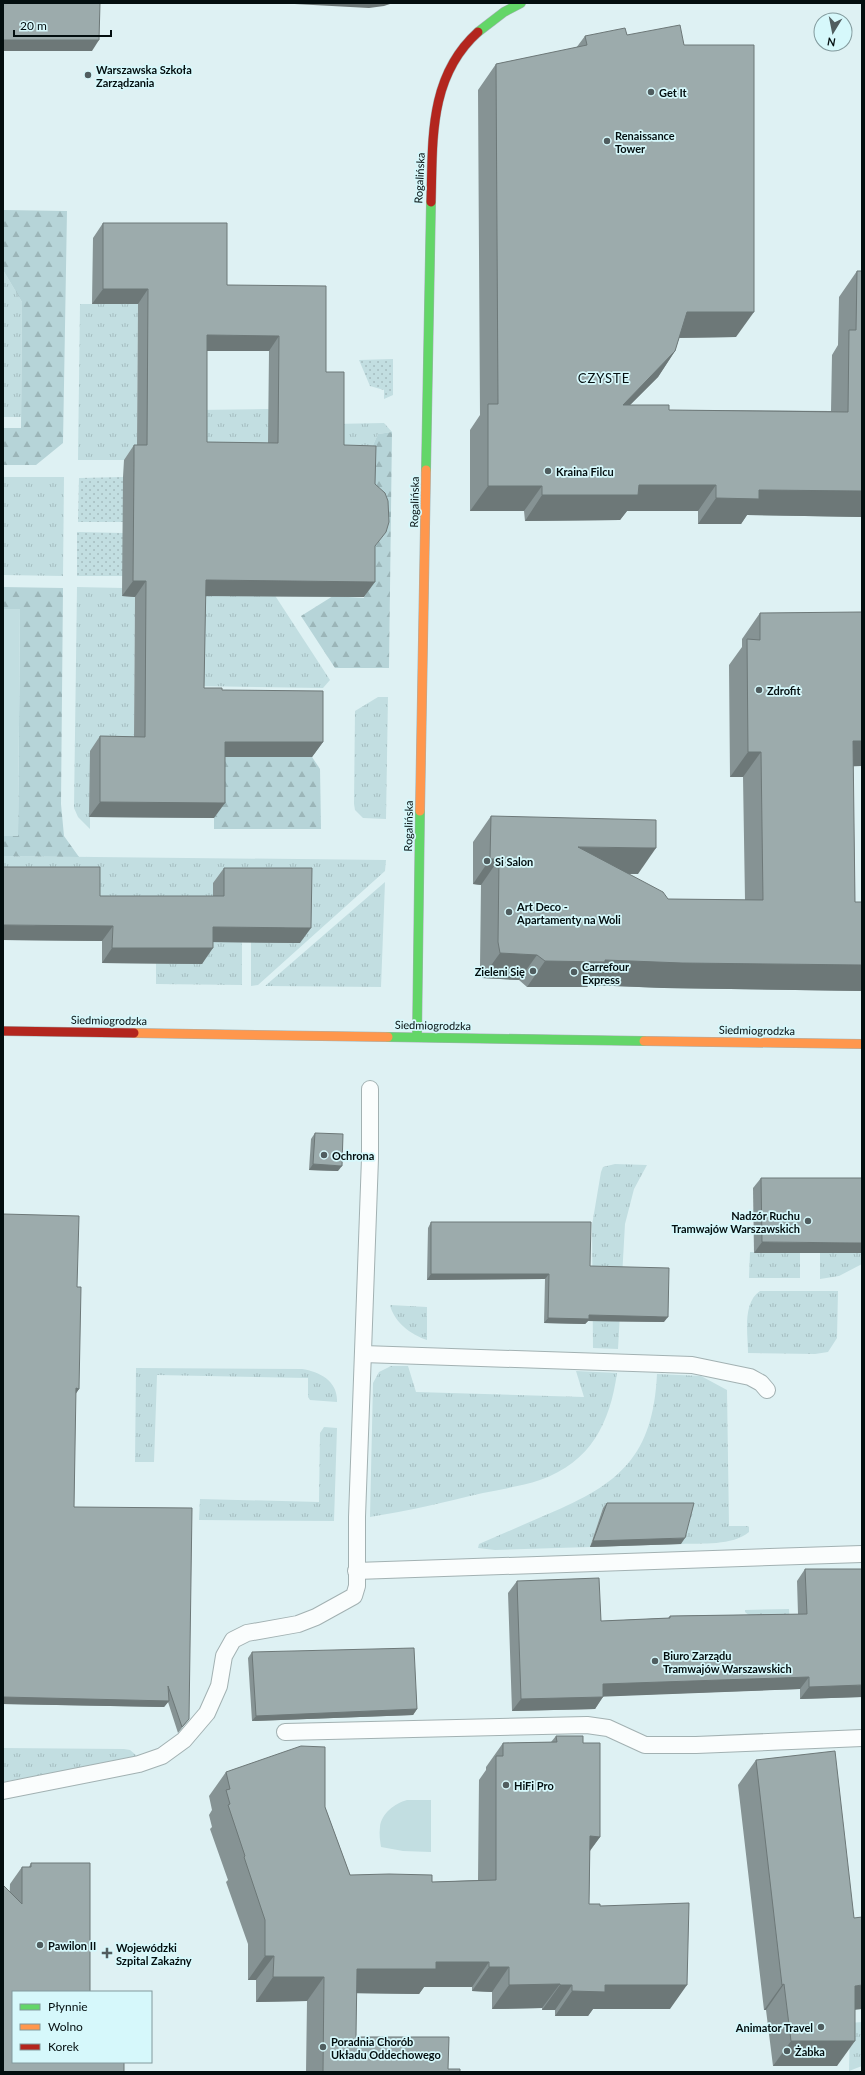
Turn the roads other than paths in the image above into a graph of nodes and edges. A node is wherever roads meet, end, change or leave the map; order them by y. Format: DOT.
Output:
graph roads {
  1 [pos="521,3"];
  2 [pos="3,1030"];
  3 [pos="417,1037"];
  4 [pos="862,1044"];
  5 [pos="370,1089"];
  6 [pos="363,1354"];
  7 [pos="767,1390"];
  8 [pos="862,1554"];
  9 [pos="356,1571"];
  10 [pos="285,1732"];
  11 [pos="862,1738"];
  12 [pos="3,1791"];
  1 -- 3 [label="street, Rogalińska"];
  2 -- 3 [label="street, Siedmiogrodzka"];
  3 -- 4 [label="street, Siedmiogrodzka"];
  5 -- 6 [label="lane"];
  6 -- 7 [label="lane"];
  6 -- 9 [label="lane"];
  8 -- 9 [label="lane"];
  9 -- 12 [label="lane"];
  10 -- 11 [label="lane"];
}
